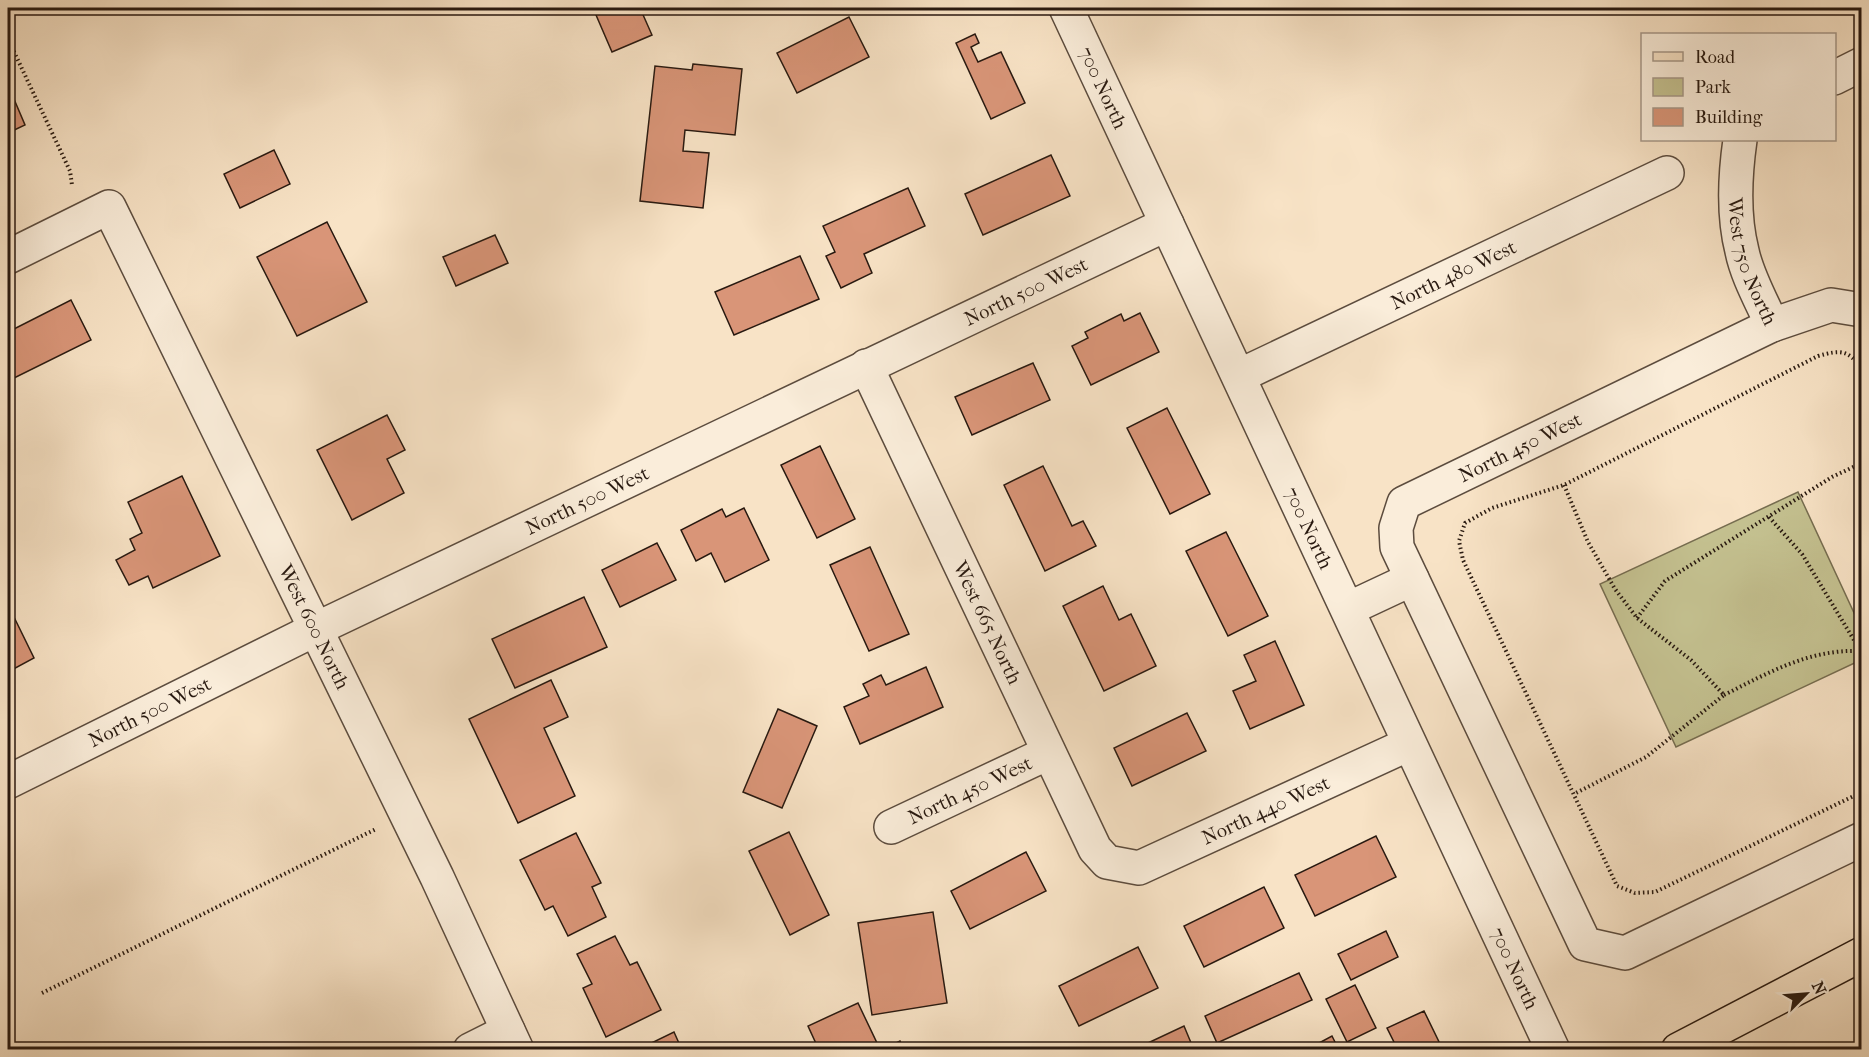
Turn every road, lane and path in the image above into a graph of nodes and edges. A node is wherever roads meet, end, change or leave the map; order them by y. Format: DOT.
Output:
graph roads {
  1 [pos="1066,8"];
  2 [pos="8,39"];
  3 [pos="1740,141"];
  4 [pos="1667,173"];
  5 [pos="72,185"];
  6 [pos="1167,224"];
  7 [pos="8,256"];
  8 [pos="1862,310"];
  9 [pos="1772,325"];
  10 [pos="866,366"];
  11 [pos="1862,369"];
  12 [pos="1239,376"];
  13 [pos="1862,463"];
  14 [pos="1564,485"];
  15 [pos="1769,517"];
  16 [pos="1412,579"];
  17 [pos="1348,609"];
  18 [pos="1638,618"];
  19 [pos="314,630"];
  20 [pos="1861,651"];
  21 [pos="1724,695"];
  22 [pos="1409,744"];
  23 [pos="1048,753"];
  24 [pos="8,782"];
  25 [pos="1862,792"];
  26 [pos="1574,794"];
  27 [pos="891,827"];
  28 [pos="376,829"];
  29 [pos="1862,839"];
  30 [pos="1122,867"];
  31 [pos="1862,954"];
  32 [pos="42,993"];
  33 [pos="513,1040"];
  34 [pos="470,1050"];
  35 [pos="1553,1050"];
  36 [pos="1678,1050"];
  1 -- 6 [label="street, 700 North"];
  2 -- 5 [label="path"];
  3 -- 9 [label="street, West 750 North"];
  4 -- 12 [label="street, North 480 West"];
  6 -- 10 [label="street, North 500 West"];
  6 -- 12 [label="street, 700 North"];
  7 -- 19 [label="street, West 600 North"];
  8 -- 9 [label="street, West 750 North"];
  9 -- 16 [label="street, North 450 West"];
  10 -- 19 [label="street, North 500 West"];
  10 -- 23 [label="street, West 665 North"];
  11 -- 14 [label="path"];
  12 -- 17 [label="street, 700 North"];
  13 -- 15 [label="path"];
  14 -- 18 [label="path"];
  14 -- 26 [label="path"];
  15 -- 18 [label="path"];
  15 -- 20 [label="path"];
  16 -- 17 [label="street"];
  16 -- 29 [label="street"];
  17 -- 22 [label="street, 700 North"];
  18 -- 21 [label="path"];
  19 -- 24 [label="street, North 500 West"];
  19 -- 33 [label="street, West 600 North"];
  20 -- 21 [label="path"];
  21 -- 26 [label="path"];
  22 -- 30 [label="street, North 440 West"];
  22 -- 35 [label="street, 700 North"];
  23 -- 27 [label="street, North 450 West"];
  23 -- 30 [label="street, West 665 North"];
  25 -- 26 [label="path"];
  28 -- 32 [label="path"];
  31 -- 36 [label="main road"];
  33 -- 34 [label="street"];
}
